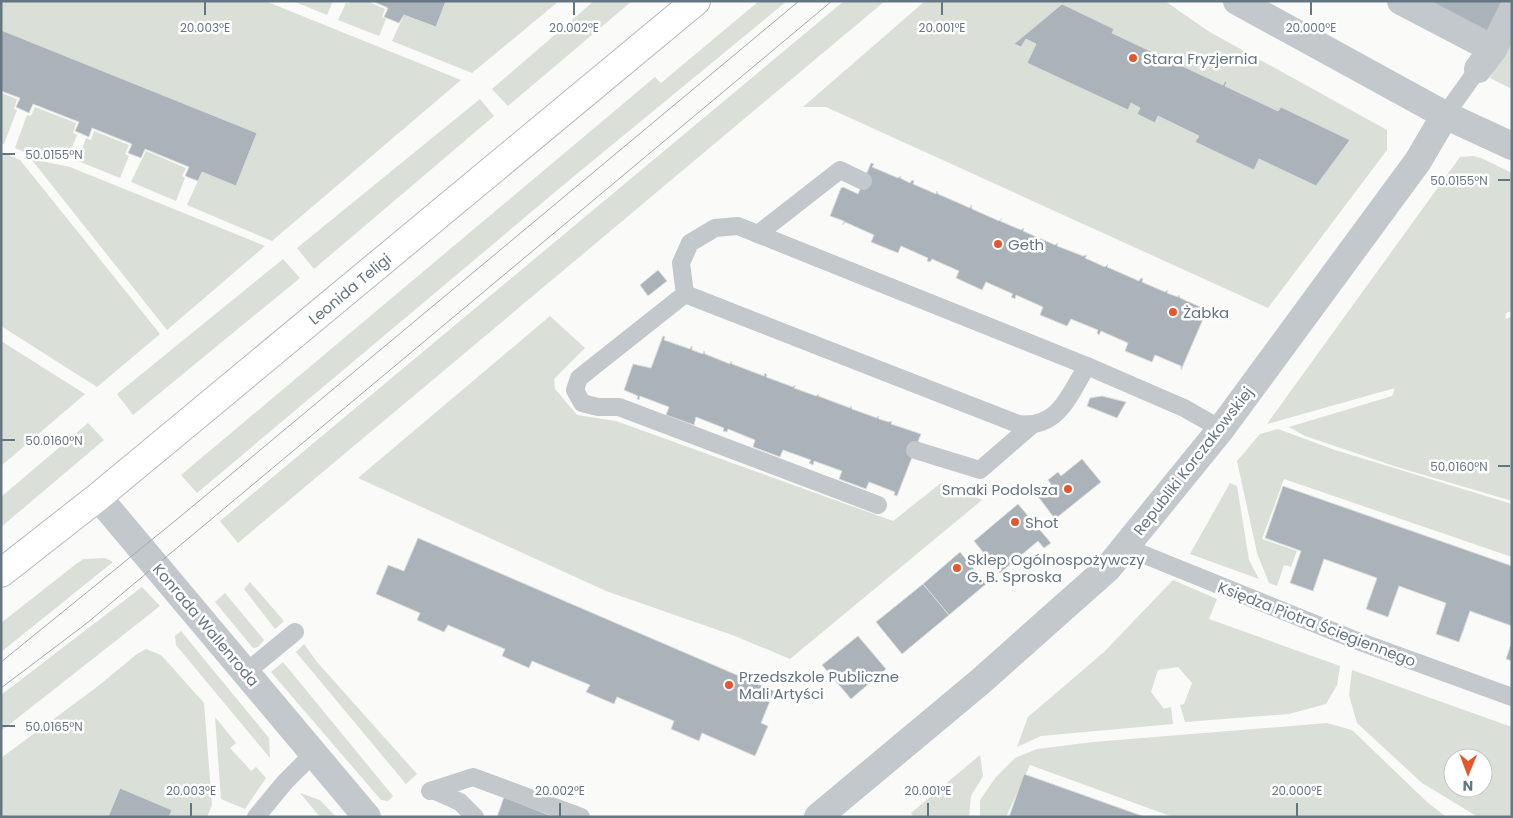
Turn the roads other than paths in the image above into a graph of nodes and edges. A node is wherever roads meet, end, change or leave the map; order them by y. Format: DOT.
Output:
graph roads {
  1 [pos="696,1"];
  2 [pos="1237,1"];
  3 [pos="1401,1"];
  4 [pos="1512,11"];
  5 [pos="1486,59"];
  6 [pos="1445,115"];
  7 [pos="1512,146"];
  8 [pos="863,181"];
  9 [pos="758,234"];
  10 [pos="685,294"];
  11 [pos="1087,366"];
  12 [pos="1032,426"];
  13 [pos="1221,429"];
  14 [pos="915,450"];
  15 [pos="98,497"];
  16 [pos="878,505"];
  17 [pos="1124,547"];
  18 [pos="1,573"];
  19 [pos="295,632"];
  20 [pos="246,673"];
  21 [pos="1512,697"];
  22 [pos="314,753"];
  23 [pos="256,817"];
  24 [pos="367,817"];
  25 [pos="475,817"];
  26 [pos="581,817"];
  27 [pos="818,817"];
  1 -- 15 [label="street, Leonida Teligi"];
  2 -- 6 [label="street"];
  3 -- 5 [label="street"];
  4 -- 5 [label="street"];
  5 -- 6 [label="lane"];
  6 -- 7 [label="street"];
  6 -- 13 [label="street, Republiki Korczakowskiej"];
  8 -- 9 [label="lane"];
  9 -- 10 [label="lane"];
  9 -- 11 [label="lane"];
  10 -- 12 [label="lane"];
  10 -- 16 [label="lane"];
  11 -- 12 [label="lane"];
  11 -- 13 [label="lane"];
  12 -- 14 [label="lane"];
  13 -- 17 [label="street, Republiki Korczakowskiej"];
  15 -- 18 [label="street, Leonida Teligi"];
  15 -- 20 [label="street, Konrada Wallenroda"];
  17 -- 21 [label="lane, Księdza Piotra Ściegiennego"];
  17 -- 27 [label="street, Republiki Korczakowskiej"];
  19 -- 20 [label="lane"];
  20 -- 22 [label="street, Konrada Wallenroda"];
  22 -- 23 [label="lane"];
  22 -- 24 [label="street, Konrada Wallenroda"];
  25 -- 26 [label="lane"];
}
